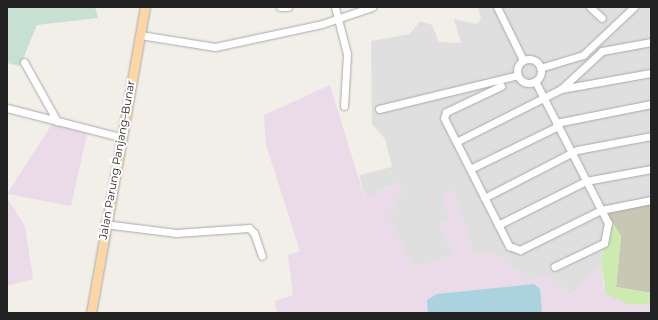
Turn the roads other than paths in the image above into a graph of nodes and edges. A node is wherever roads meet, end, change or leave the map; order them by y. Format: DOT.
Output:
graph roads {
  1 [pos="145,7"];
  2 [pos="280,7"];
  3 [pos="288,7"];
  4 [pos="335,7"];
  5 [pos="372,7"];
  6 [pos="498,7"];
  7 [pos="590,7"];
  8 [pos="633,7"];
  9 [pos="338,17"];
  10 [pos="602,18"];
  11 [pos="140,35"];
  12 [pos="651,42"];
  13 [pos="523,60"];
  14 [pos="24,62"];
  15 [pos="540,68"];
  16 [pos="651,73"];
  17 [pos="518,75"];
  18 [pos="534,81"];
  19 [pos="501,86"];
  20 [pos="561,89"];
  21 [pos="543,98"];
  22 [pos="651,104"];
  23 [pos="344,106"];
  24 [pos="7,108"];
  25 [pos="379,109"];
  26 [pos="57,121"];
  27 [pos="557,124"];
  28 [pos="651,136"];
  29 [pos="120,137"];
  30 [pos="456,142"];
  31 [pos="572,153"];
  32 [pos="470,169"];
  33 [pos="651,169"];
  34 [pos="586,181"];
  35 [pos="484,198"];
  36 [pos="651,200"];
  37 [pos="601,210"];
  38 [pos="104,224"];
  39 [pos="498,225"];
  40 [pos="262,256"];
  41 [pos="554,267"];
  42 [pos="91,313"];
  1 -- 11 [label="main road, Jalan Parung Panjang–Bunar"];
  2 -- 3 [label="street"];
  4 -- 9 [label="street"];
  5 -- 9 [label="street"];
  6 -- 13 [label="street"];
  7 -- 10 [label="street"];
  8 -- 15 [label="street"];
  9 -- 11 [label="street"];
  9 -- 23 [label="street"];
  11 -- 29 [label="main road, Jalan Parung Panjang–Bunar"];
  12 -- 20 [label="street"];
  13 -- 15 [label="street"];
  13 -- 17 [label="street"];
  14 -- 26 [label="street"];
  15 -- 18 [label="street"];
  16 -- 20 [label="street"];
  17 -- 18 [label="street"];
  17 -- 25 [label="street"];
  18 -- 21 [label="street"];
  19 -- 30 [label="street"];
  20 -- 21 [label="street"];
  21 -- 27 [label="street"];
  21 -- 30 [label="street"];
  22 -- 27 [label="street"];
  24 -- 26 [label="street"];
  26 -- 29 [label="street"];
  27 -- 31 [label="street"];
  27 -- 32 [label="street"];
  28 -- 31 [label="street"];
  29 -- 38 [label="main road, Jalan Parung Panjang–Bunar"];
  30 -- 32 [label="street"];
  31 -- 34 [label="street"];
  31 -- 35 [label="street"];
  32 -- 35 [label="street"];
  33 -- 34 [label="street"];
  34 -- 37 [label="street"];
  34 -- 39 [label="street"];
  35 -- 39 [label="street"];
  36 -- 37 [label="street"];
  37 -- 39 [label="street"];
  37 -- 41 [label="street"];
  38 -- 40 [label="street"];
  38 -- 42 [label="main road, Jalan Parung Panjang–Bunar"];
}
